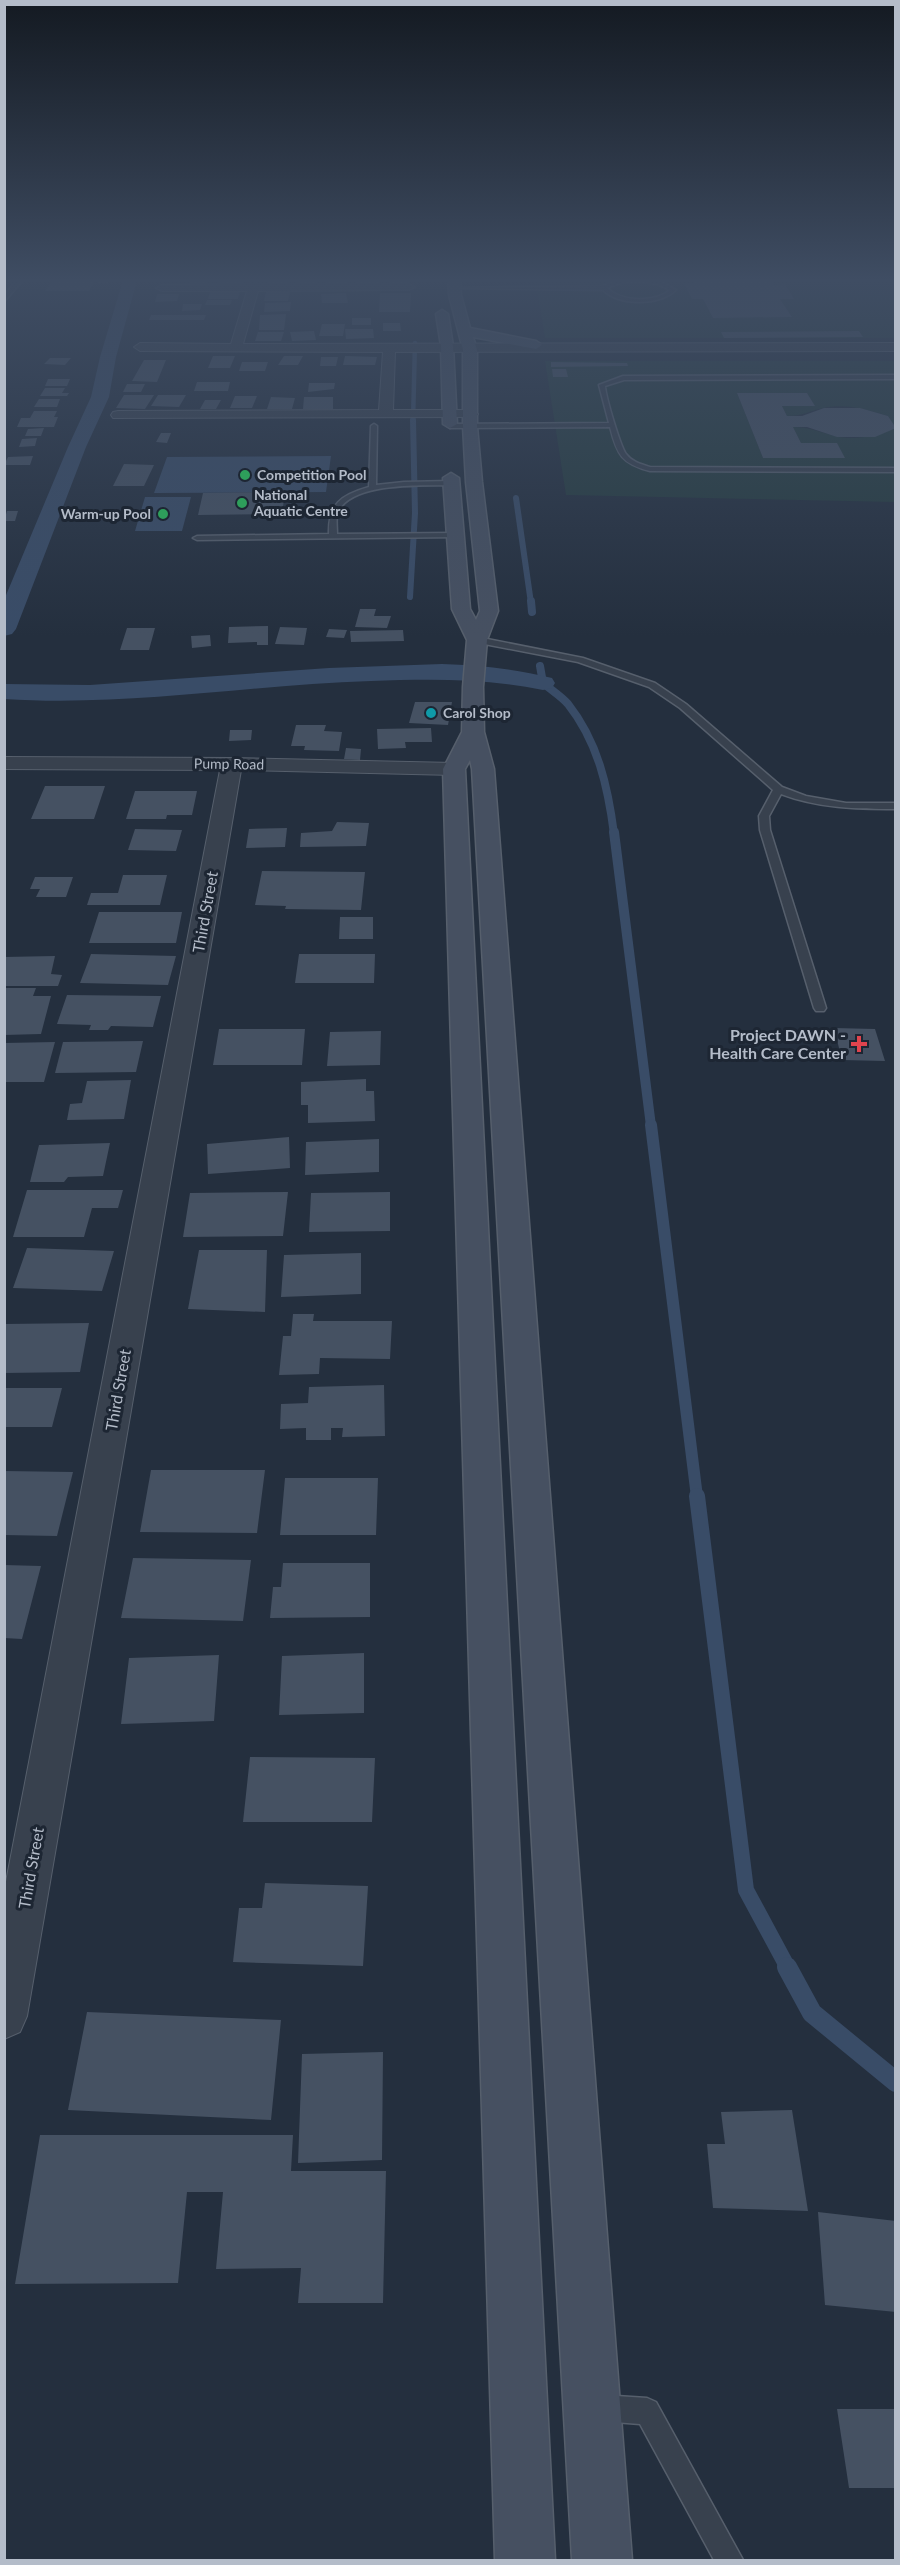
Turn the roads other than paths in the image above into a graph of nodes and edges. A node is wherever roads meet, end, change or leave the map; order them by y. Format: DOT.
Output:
graph roads {
  1 [pos="388,397"];
  2 [pos="448,397"];
  3 [pos="470,397"];
  4 [pos="604,397"];
  5 [pos="386,414"];
  6 [pos="118,415"];
  7 [pos="599,416"];
  8 [pos="611,416"];
  9 [pos="517,417"];
  10 [pos="470,419"];
  11 [pos="450,424"];
  12 [pos="613,425"];
  13 [pos="374,426"];
  14 [pos="450,460"];
  15 [pos="896,470"];
  16 [pos="449,483"];
  17 [pos="372,486"];
  18 [pos="333,536"];
  19 [pos="449,536"];
  20 [pos="197,538"];
  21 [pos="477,644"];
  22 [pos="473,728"];
  23 [pos="4,763"];
  24 [pos="232,764"];
  25 [pos="454,769"];
  26 [pos="778,789"];
  27 [pos="896,806"];
  28 [pos="820,1008"];
  29 [pos="4,2016"];
  30 [pos="592,2408"];
  31 [pos="525,2560"];
  32 [pos="602,2560"];
  33 [pos="729,2560"];
  1 -- 5 [label="street"];
  2 -- 11 [label="main road"];
  3 -- 10 [label="main road"];
  4 -- 8 [label="lane"];
  5 -- 6 [label="street"];
  5 -- 11 [label="street"];
  7 -- 8 [label="lane"];
  8 -- 12 [label="lane"];
  9 -- 10 [label="lane"];
  10 -- 11 [label="street"];
  10 -- 12 [label="lane"];
  10 -- 21 [label="main road"];
  12 -- 15 [label="lane"];
  13 -- 17 [label="lane"];
  14 -- 16 [label="main road"];
  16 -- 17 [label="lane"];
  16 -- 19 [label="main road"];
  17 -- 18 [label="lane"];
  18 -- 19 [label="lane"];
  18 -- 20 [label="lane"];
  19 -- 21 [label="main road"];
  21 -- 22 [label="main road"];
  21 -- 26 [label="lane"];
  22 -- 25 [label="main road"];
  22 -- 30 [label="main road"];
  23 -- 24 [label="street, Pump Road"];
  24 -- 25 [label="street, Pump Road"];
  24 -- 29 [label="street, Third Street"];
  25 -- 31 [label="main road"];
  26 -- 27 [label="lane"];
  26 -- 28 [label="lane"];
  30 -- 32 [label="main road"];
  30 -- 33 [label="lane"];
}
